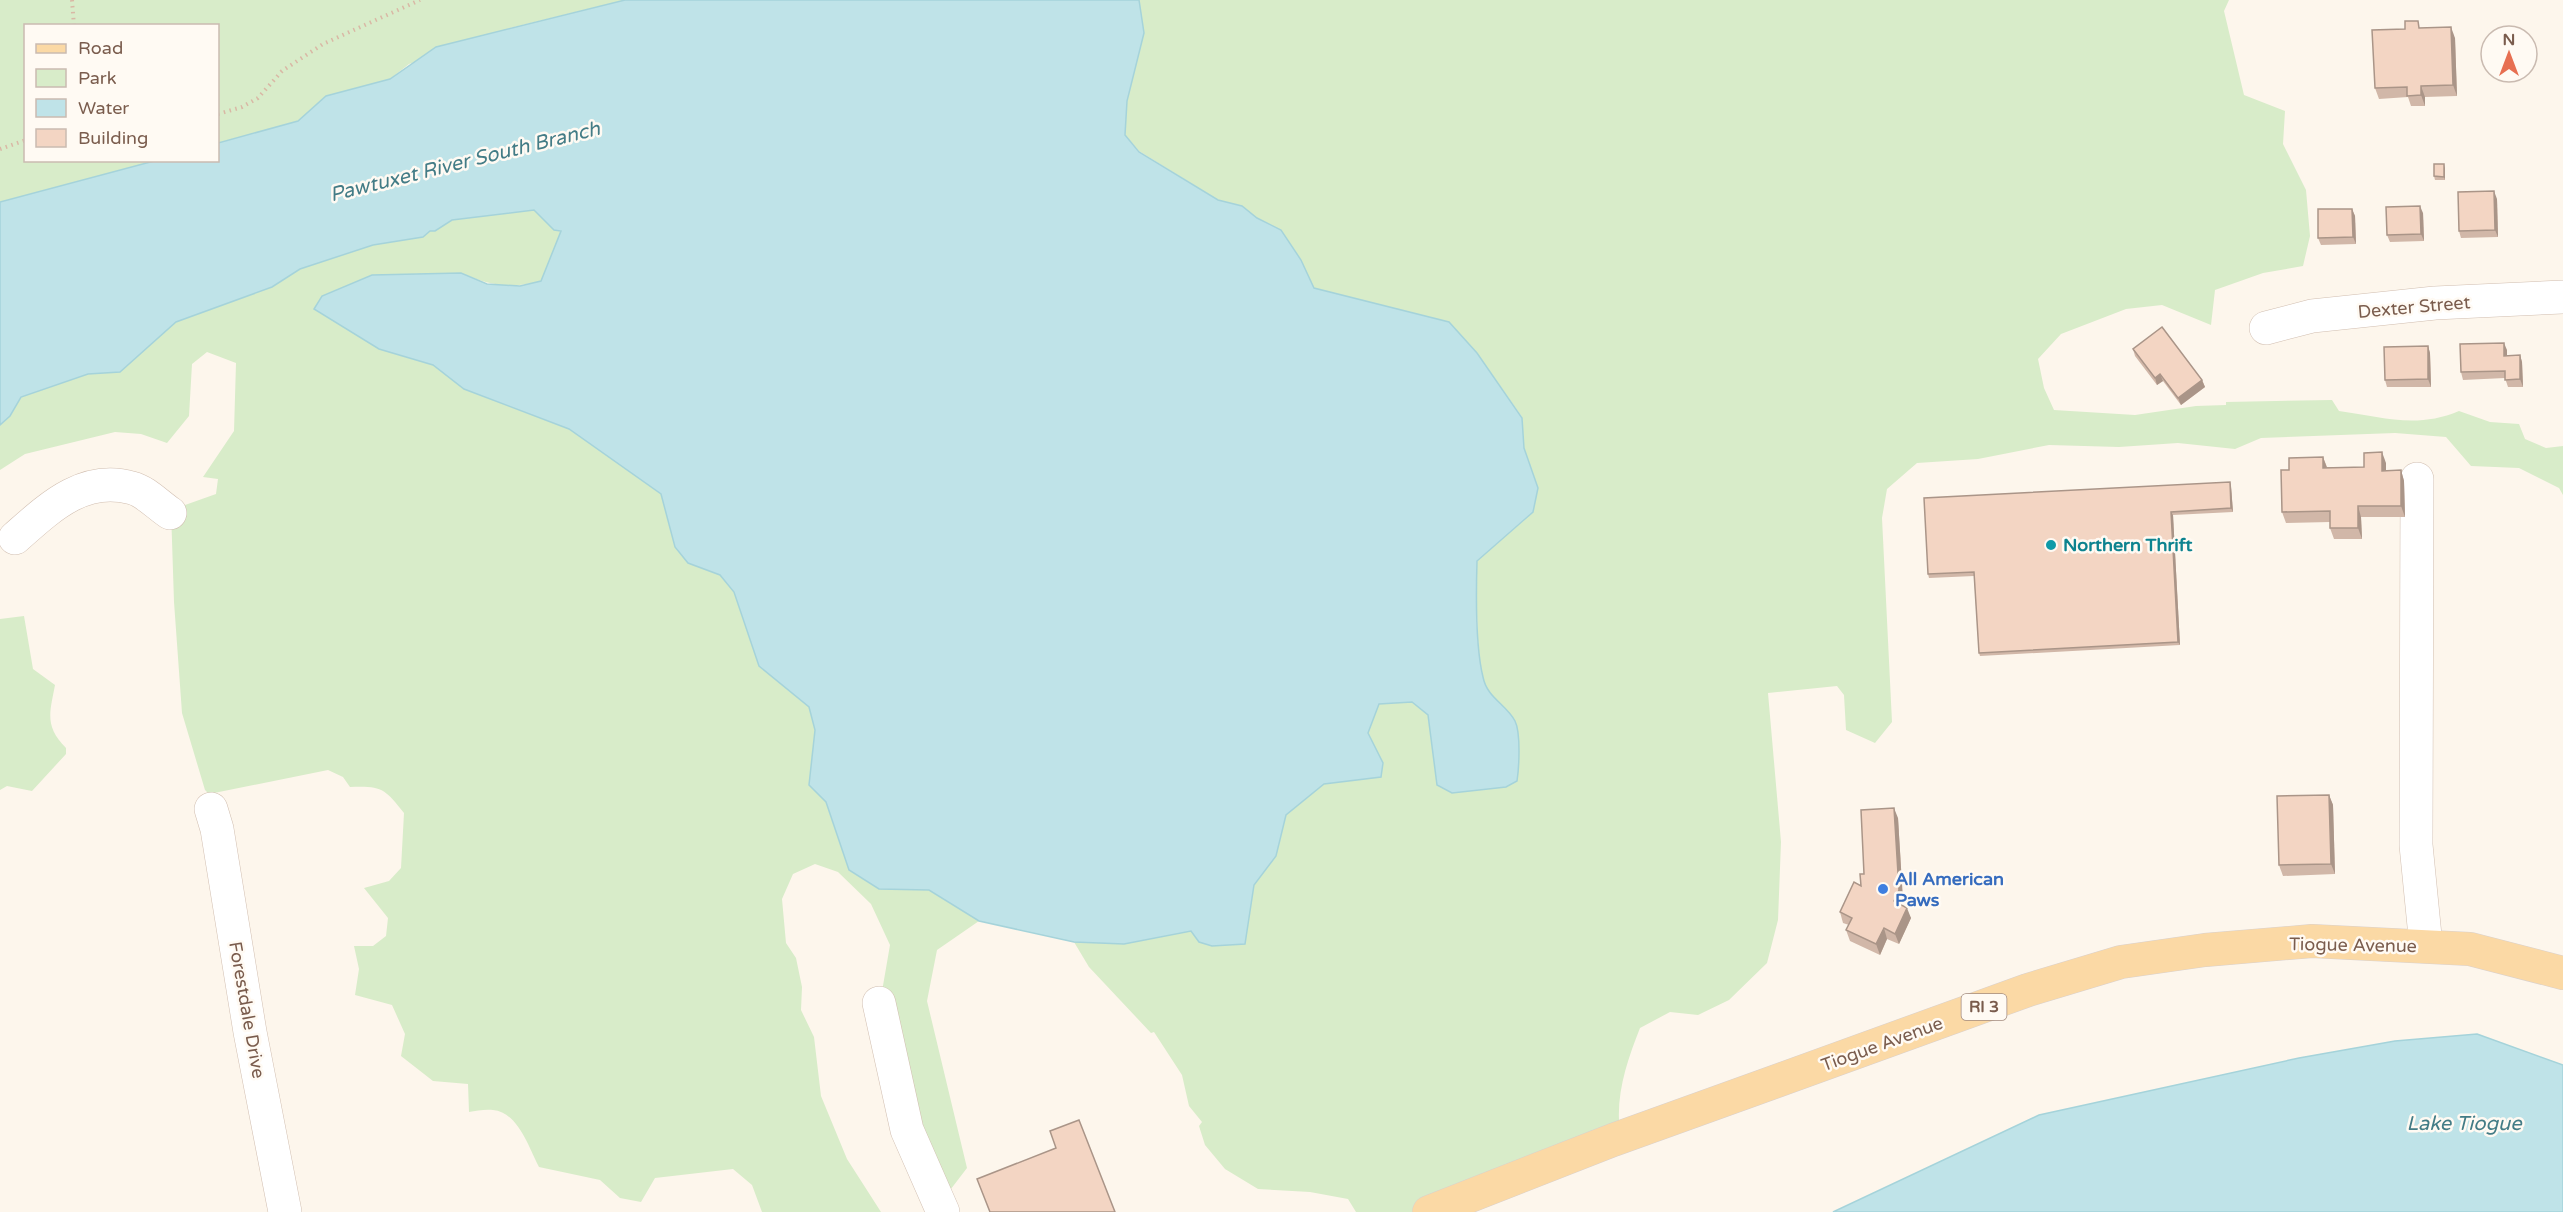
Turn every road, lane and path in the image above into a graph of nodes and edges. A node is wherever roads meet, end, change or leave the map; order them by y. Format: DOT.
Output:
graph roads {
  1 [pos="72,0"];
  2 [pos="420,0"];
  3 [pos="74,24"];
  4 [pos="219,114"];
  5 [pos="24,141"];
  6 [pos="0,149"];
  7 [pos="2563,297"];
  8 [pos="2266,327"];
  9 [pos="2417,479"];
  10 [pos="171,513"];
  11 [pos="15,538"];
  12 [pos="211,809"];
  13 [pos="2426,946"];
  14 [pos="2563,973"];
  15 [pos="879,1003"];
  16 [pos="285,1212"];
  17 [pos="943,1212"];
  18 [pos="1429,1212"];
  1 -- 3 [label="path"];
  2 -- 4 [label="path"];
  5 -- 6 [label="path"];
  7 -- 8 [label="street, Dexter Street"];
  9 -- 13 [label="street"];
  10 -- 11 [label="street"];
  12 -- 16 [label="street, Forestdale Drive"];
  13 -- 14 [label="main road, Tiogue Avenue / RI 3"];
  13 -- 18 [label="main road, Tiogue Avenue / RI 3"];
  15 -- 17 [label="street"];
}
